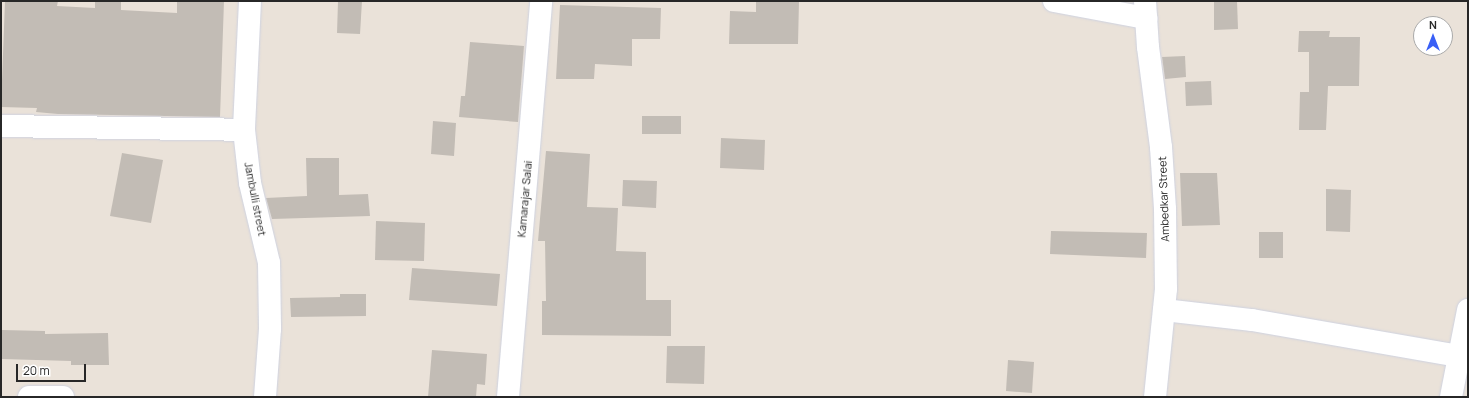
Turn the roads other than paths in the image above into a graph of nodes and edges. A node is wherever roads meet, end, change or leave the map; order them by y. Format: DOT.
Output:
graph roads {
  1 [pos="250,1"];
  2 [pos="541,1"];
  3 [pos="1054,1"];
  4 [pos="1145,9"];
  5 [pos="1,126"];
  6 [pos="244,130"];
  7 [pos="1164,310"];
  8 [pos="1468,310"];
  9 [pos="1458,356"];
  10 [pos="29,397"];
  11 [pos="63,397"];
  12 [pos="265,397"];
  13 [pos="508,397"];
  14 [pos="1155,397"];
  15 [pos="1451,397"];
  1 -- 6 [label="street, Jambulli street"];
  2 -- 13 [label="street, Kamarajar Salai"];
  3 -- 4 [label="street"];
  4 -- 7 [label="street, Ambedkar Street"];
  5 -- 6 [label="street"];
  6 -- 12 [label="street, Jambulli street"];
  7 -- 9 [label="street"];
  7 -- 14 [label="street, Ambedkar Street"];
  8 -- 9 [label="street"];
  9 -- 15 [label="street"];
  10 -- 11 [label="street"];
}
